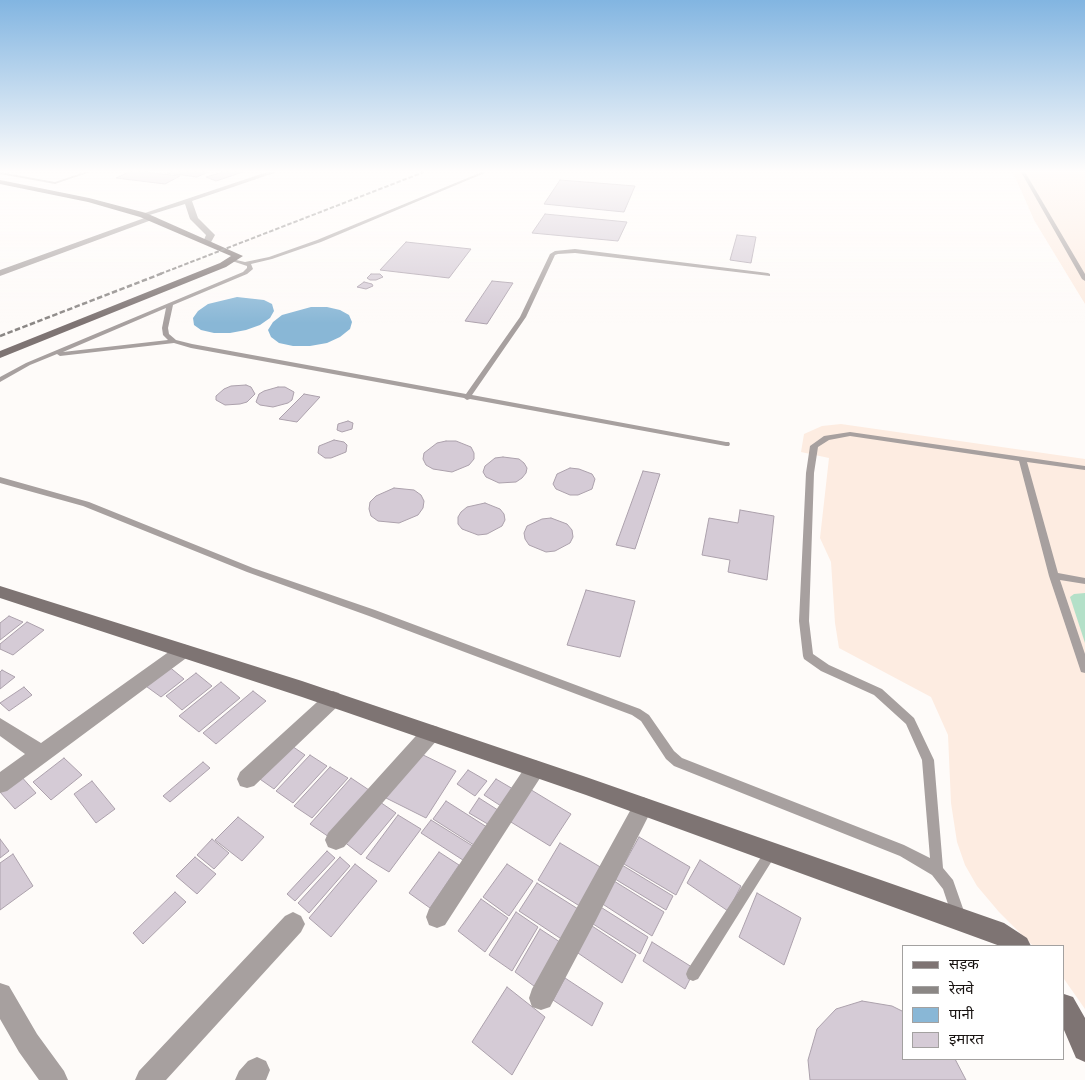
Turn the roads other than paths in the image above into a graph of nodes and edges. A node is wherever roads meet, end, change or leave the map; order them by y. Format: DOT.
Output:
graph roads {
  1 [pos="141,222"];
  2 [pos="163,222"];
  3 [pos="198,222"];
  4 [pos="364,222"];
  5 [pos="1052,222"];
  6 [pos="207,242"];
  7 [pos="234,260"];
  8 [pos="247,263"];
  9 [pos="0,273"];
  10 [pos="768,275"];
  11 [pos="1085,279"];
  12 [pos="170,304"];
  13 [pos="174,340"];
  14 [pos="0,355"];
  15 [pos="50,355"];
  16 [pos="0,380"];
  17 [pos="467,398"];
  18 [pos="726,444"];
  19 [pos="1022,459"];
  20 [pos="1085,468"];
  21 [pos="0,480"];
  22 [pos="1054,576"];
  23 [pos="1085,581"];
  24 [pos="0,592"];
  25 [pos="184,651"];
  26 [pos="1085,669"];
  27 [pos="333,699"];
  28 [pos="0,726"];
  29 [pos="432,733"];
  30 [pos="41,754"];
  31 [pos="535,769"];
  32 [pos="247,778"];
  33 [pos="0,784"];
  34 [pos="643,807"];
  35 [pos="336,840"];
  36 [pos="771,852"];
  37 [pos="937,870"];
  38 [pos="437,917"];
  39 [pos="960,920"];
  40 [pos="293,924"];
  41 [pos="1018,945"];
  42 [pos="693,974"];
  43 [pos="0,995"];
  44 [pos="541,998"];
  45 [pos="1065,1008"];
  46 [pos="1085,1049"];
  47 [pos="48,1076"];
  48 [pos="148,1080"];
  1 -- 9 [label="street"];
  2 -- 6 [label="street"];
  3 -- 6 [label="street"];
  4 -- 8 [label="lane"];
  5 -- 11 [label="lane"];
  6 -- 7 [label="street"];
  7 -- 8 [label="lane"];
  7 -- 14 [label="street"];
  8 -- 12 [label="lane"];
  10 -- 17 [label="lane"];
  12 -- 13 [label="lane"];
  12 -- 15 [label="lane"];
  13 -- 15 [label="lane"];
  13 -- 17 [label="lane"];
  15 -- 16 [label="lane"];
  17 -- 18 [label="lane"];
  19 -- 20 [label="lane"];
  19 -- 22 [label="lane"];
  19 -- 37 [label="lane"];
  21 -- 37 [label="lane"];
  22 -- 23 [label="lane"];
  22 -- 26 [label="lane"];
  24 -- 25 [label="street"];
  25 -- 27 [label="street"];
  25 -- 30 [label="street"];
  27 -- 29 [label="street"];
  27 -- 32 [label="street"];
  28 -- 30 [label="street"];
  29 -- 31 [label="street"];
  29 -- 35 [label="street"];
  30 -- 33 [label="street"];
  31 -- 34 [label="street"];
  31 -- 38 [label="street"];
  34 -- 36 [label="street"];
  34 -- 44 [label="street"];
  36 -- 39 [label="street"];
  36 -- 42 [label="lane"];
  37 -- 39 [label="lane"];
  39 -- 41 [label="street"];
  40 -- 48 [label="street"];
  43 -- 47 [label="street"];
  45 -- 46 [label="street"];
}
